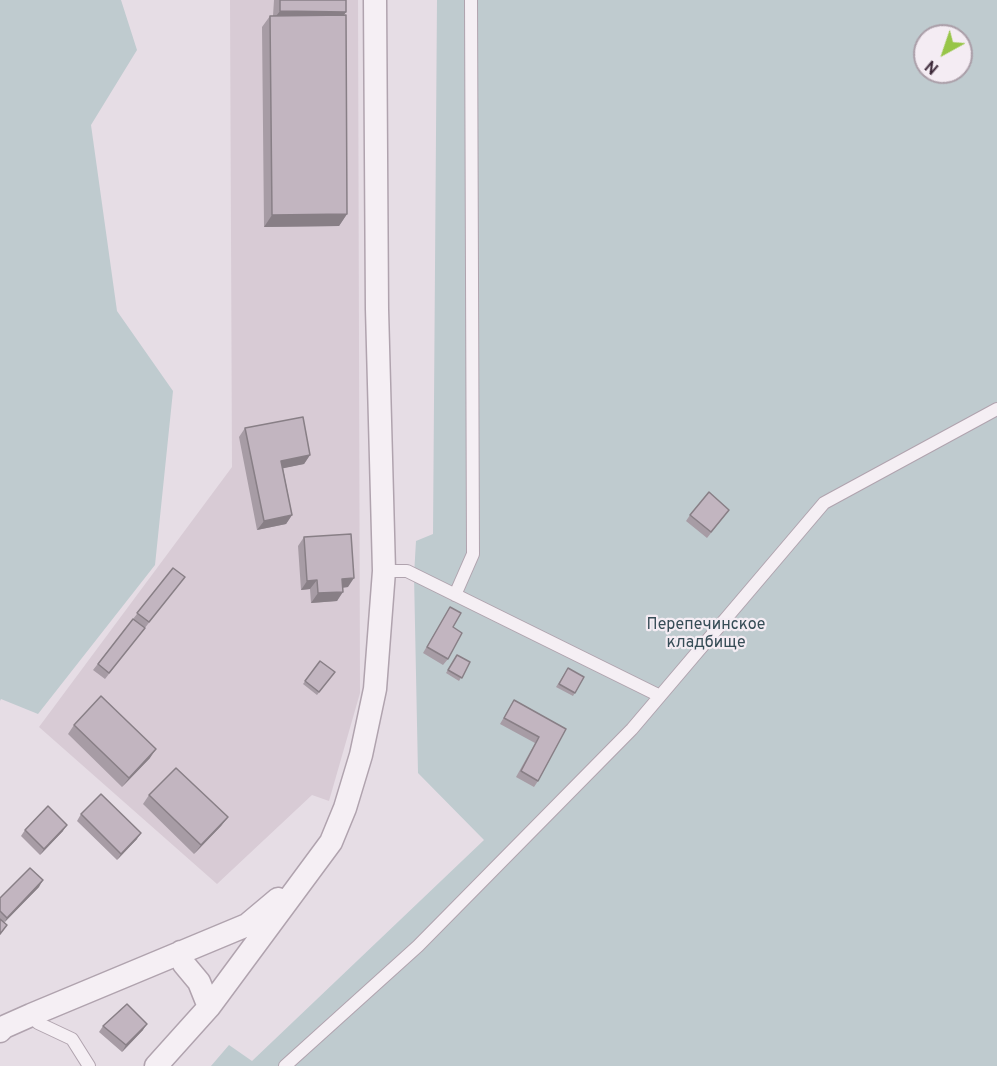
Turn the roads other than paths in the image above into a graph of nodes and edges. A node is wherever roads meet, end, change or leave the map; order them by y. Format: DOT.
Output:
graph roads {
  1 [pos="375,0"];
  2 [pos="471,0"];
  3 [pos="997,409"];
  4 [pos="384,571"];
  5 [pos="455,595"];
  6 [pos="660,696"];
  7 [pos="309,872"];
  8 [pos="182,952"];
  9 [pos="209,1007"];
  10 [pos="31,1015"];
  11 [pos="0,1031"];
  12 [pos="89,1066"];
  13 [pos="156,1066"];
  14 [pos="285,1066"];
  1 -- 4 [label="street"];
  2 -- 5 [label="lane"];
  3 -- 6 [label="lane"];
  4 -- 5 [label="lane"];
  4 -- 7 [label="street"];
  5 -- 6 [label="lane"];
  6 -- 14 [label="lane"];
  7 -- 8 [label="street"];
  7 -- 9 [label="street"];
  8 -- 9 [label="street"];
  8 -- 10 [label="street"];
  9 -- 13 [label="street"];
  10 -- 11 [label="street"];
  10 -- 12 [label="lane"];
}
